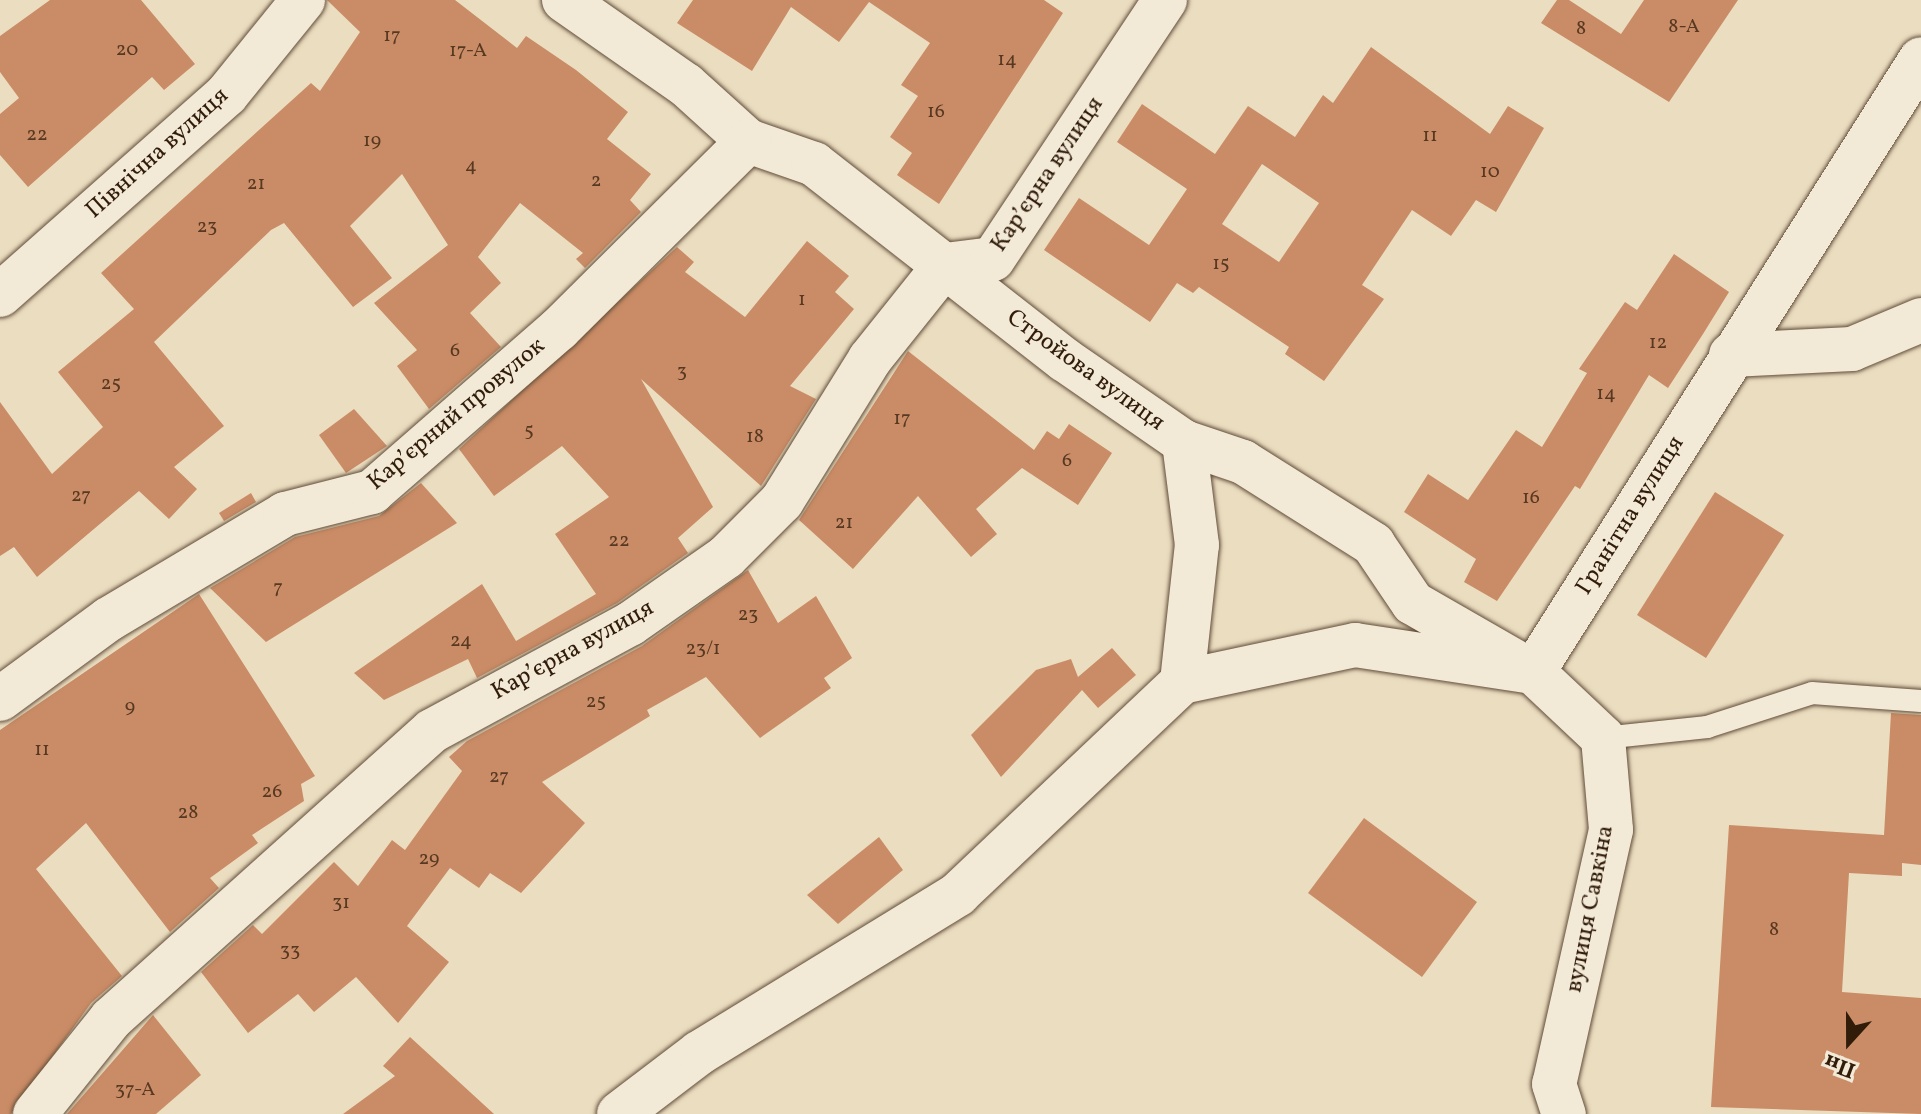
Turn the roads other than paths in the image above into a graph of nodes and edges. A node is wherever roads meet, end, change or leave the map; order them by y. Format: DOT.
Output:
graph roads {
  1 [pos="303,0"];
  2 [pos="564,0"];
  3 [pos="1165,0"];
  4 [pos="1921,59"];
  5 [pos="748,141"];
  6 [pos="945,265"];
  7 [pos="0,295"];
  8 [pos="1921,320"];
  9 [pos="1731,355"];
  10 [pos="1184,442"];
  11 [pos="1533,672"];
  12 [pos="1182,682"];
  13 [pos="0,699"];
  14 [pos="1921,701"];
  15 [pos="1603,738"];
  16 [pos="35,1114"];
  17 [pos="619,1114"];
  18 [pos="1564,1114"];
  1 -- 7 [label="street, Північна вулиця"];
  2 -- 5 [label="street, Стройова вулиця"];
  3 -- 6 [label="street, Карʼєрна вулиця"];
  4 -- 9 [label="street, Гранітна вулиця"];
  5 -- 6 [label="street, Стройова вулиця"];
  5 -- 13 [label="street, Карʼєрний провулок"];
  6 -- 10 [label="street, Стройова вулиця"];
  6 -- 16 [label="street, Карʼєрна вулиця"];
  8 -- 9 [label="street"];
  9 -- 11 [label="street, Гранітна вулиця"];
  10 -- 11 [label="street, Стройова вулиця"];
  10 -- 12 [label="street"];
  11 -- 12 [label="street"];
  11 -- 15 [label="street, Стройова вулиця"];
  12 -- 17 [label="street"];
  14 -- 15 [label="lane"];
  15 -- 18 [label="street, вулиця Савкіна"];
}
